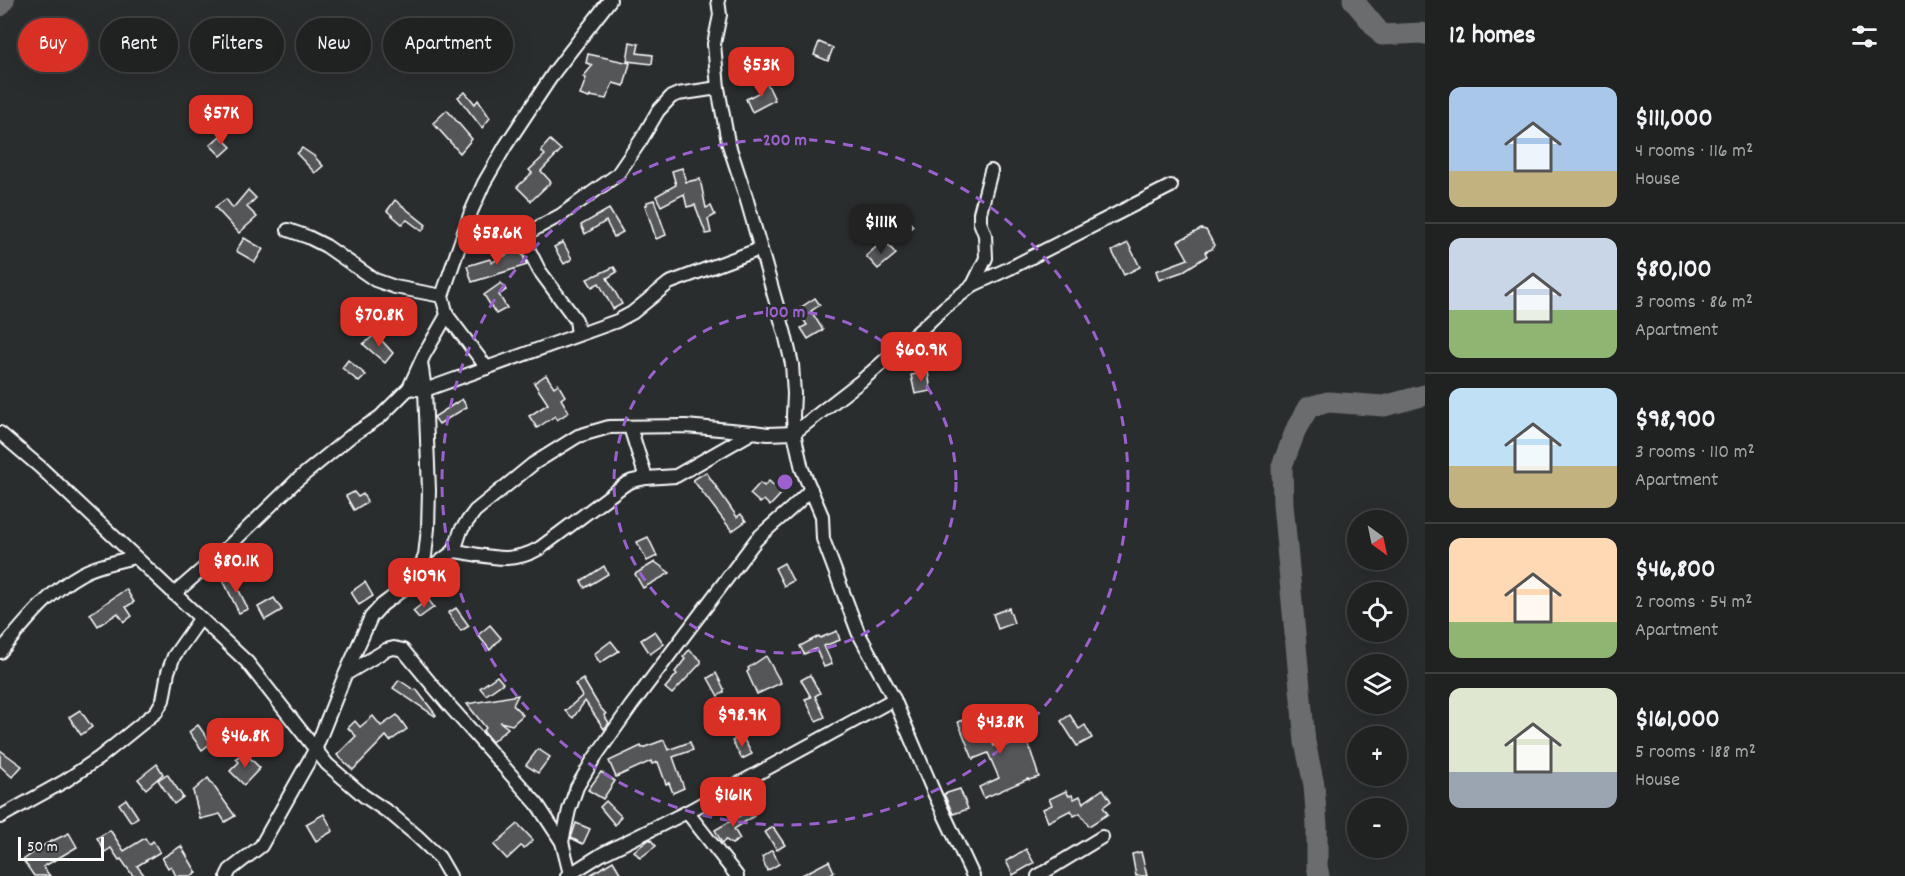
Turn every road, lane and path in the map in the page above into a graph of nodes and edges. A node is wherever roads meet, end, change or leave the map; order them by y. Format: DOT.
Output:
graph roads {
  1 [pos="610,0"];
  2 [pos="718,0"];
  3 [pos="718,88"];
  4 [pos="990,171"];
  5 [pos="1171,186"];
  6 [pos="288,230"];
  7 [pos="463,234"];
  8 [pos="522,236"];
  9 [pos="760,249"];
  10 [pos="973,285"];
  11 [pos="442,296"];
  12 [pos="447,315"];
  13 [pos="578,334"];
  14 [pos="421,362"];
  15 [pos="487,368"];
  16 [pos="410,388"];
  17 [pos="425,390"];
  18 [pos="630,427"];
  19 [pos="753,432"];
  20 [pos="0,433"];
  21 [pos="794,433"];
  22 [pos="646,477"];
  23 [pos="811,489"];
  24 [pos="454,550"];
  25 [pos="134,557"];
  26 [pos="414,582"];
  27 [pos="174,594"];
  28 [pos="200,619"];
  29 [pos="0,652"];
  30 [pos="345,675"];
  31 [pos="894,699"];
  32 [pos="315,750"];
  33 [pos="687,812"];
  34 [pos="0,817"];
  35 [pos="1102,837"];
  36 [pos="562,842"];
  37 [pos="569,875"];
  38 [pos="227,876"];
  39 [pos="450,876"];
  40 [pos="737,876"];
  41 [pos="973,876"];
  42 [pos="1038,876"];
  1 -- 7 [label="street"];
  2 -- 3 [label="street"];
  3 -- 8 [label="street"];
  3 -- 9 [label="street"];
  4 -- 10 [label="street"];
  5 -- 10 [label="street"];
  6 -- 11 [label="street"];
  7 -- 8 [label="street"];
  7 -- 11 [label="street"];
  8 -- 13 [label="street"];
  9 -- 13 [label="street"];
  9 -- 21 [label="street"];
  10 -- 21 [label="street"];
  11 -- 12 [label="street"];
  12 -- 14 [label="street"];
  12 -- 15 [label="street"];
  13 -- 15 [label="street"];
  14 -- 16 [label="street"];
  14 -- 17 [label="street"];
  15 -- 17 [label="street"];
  16 -- 17 [label="street"];
  16 -- 27 [label="street"];
  17 -- 26 [label="street"];
  18 -- 19 [label="street"];
  18 -- 22 [label="street"];
  18 -- 24 [label="street"];
  19 -- 21 [label="street"];
  19 -- 22 [label="street"];
  20 -- 25 [label="street"];
  21 -- 23 [label="street"];
  22 -- 24 [label="street"];
  23 -- 31 [label="street"];
  23 -- 36 [label="street"];
  24 -- 26 [label="street"];
  25 -- 27 [label="street"];
  25 -- 29 [label="street"];
  26 -- 30 [label="street"];
  27 -- 28 [label="street"];
  28 -- 32 [label="street"];
  28 -- 34 [label="street"];
  30 -- 32 [label="street"];
  30 -- 36 [label="street"];
  31 -- 33 [label="street"];
  31 -- 41 [label="street"];
  32 -- 38 [label="street"];
  32 -- 39 [label="street"];
  33 -- 37 [label="street"];
  33 -- 40 [label="street"];
  35 -- 42 [label="street"];
  36 -- 37 [label="street"];
}
